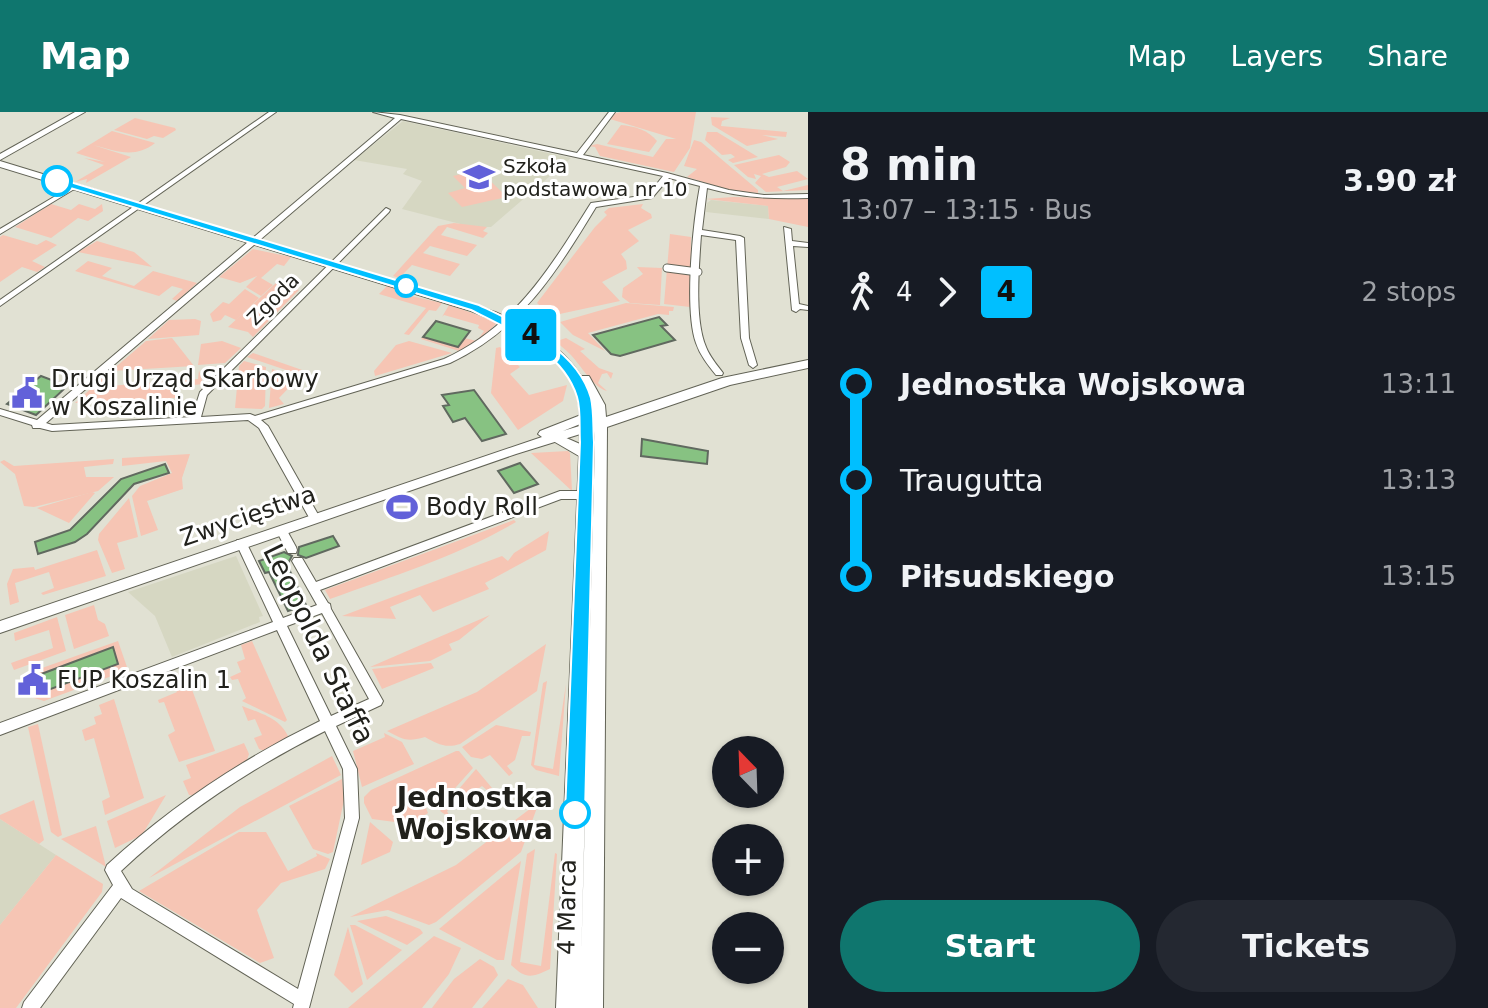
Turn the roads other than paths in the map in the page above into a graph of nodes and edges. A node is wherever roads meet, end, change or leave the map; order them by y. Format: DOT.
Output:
graph roads {
  1 [pos="81,112"];
  2 [pos="273,112"];
  3 [pos="376,112"];
  4 [pos="612,112"];
  5 [pos="400,117"];
  6 [pos="579,155"];
  7 [pos="0,157"];
  8 [pos="0,164"];
  9 [pos="667,175"];
  10 [pos="704,186"];
  11 [pos="74,187"];
  12 [pos="808,196"];
  13 [pos="139,206"];
  14 [pos="386,210"];
  15 [pos="787,229"];
  16 [pos="0,232"];
  17 [pos="699,232"];
  18 [pos="254,240"];
  19 [pos="789,243"];
  20 [pos="808,245"];
  21 [pos="334,265"];
  22 [pos="667,268"];
  23 [pos="698,272"];
  24 [pos="0,304"];
  25 [pos="808,308"];
  26 [pos="510,320"];
  27 [pos="808,364"];
  28 [pos="753,365"];
  29 [pos="719,373"];
  30 [pos="0,412"];
  31 [pos="196,419"];
  32 [pos="255,419"];
  33 [pos="593,420"];
  34 [pos="36,426"];
  35 [pos="555,438"];
  36 [pos="512,451"];
  37 [pos="587,454"];
  38 [pos="586,495"];
  39 [pos="315,518"];
  40 [pos="281,530"];
  41 [pos="241,543"];
  42 [pos="315,587"];
  43 [pos="326,607"];
  44 [pos="281,624"];
  45 [pos="0,627"];
  46 [pos="328,722"];
  47 [pos="0,729"];
  48 [pos="122,885"];
  49 [pos="303,1004"];
  50 [pos="30,1008"];
  51 [pos="568,1008"];
  52 [pos="591,1008"];
  1 -- 7 [label="street"];
  2 -- 13 [label="street"];
  3 -- 5 [label="street"];
  4 -- 6 [label="street"];
  5 -- 6 [label="street"];
  5 -- 18 [label="street"];
  6 -- 9 [label="street"];
  8 -- 11 [label="main road"];
  9 -- 10 [label="street"];
  9 -- 26 [label="street"];
  10 -- 12 [label="street"];
  10 -- 17 [label="street"];
  11 -- 13 [label="main road"];
  11 -- 16 [label="street"];
  13 -- 18 [label="main road"];
  13 -- 24 [label="street"];
  14 -- 21 [label="street, Zgoda"];
  15 -- 19 [label="street"];
  17 -- 23 [label="street"];
  17 -- 28 [label="street"];
  18 -- 21 [label="main road"];
  18 -- 34 [label="street"];
  19 -- 20 [label="street"];
  19 -- 25 [label="street"];
  21 -- 26 [label="main road"];
  21 -- 31 [label="street, Zgoda"];
  22 -- 23 [label="street"];
  23 -- 29 [label="street"];
  26 -- 32 [label="street"];
  26 -- 33 [label="main road"];
  27 -- 33 [label="main road, Zwycięstwa"];
  30 -- 34 [label="street"];
  31 -- 32 [label="street"];
  31 -- 34 [label="street"];
  32 -- 39 [label="street"];
  33 -- 35 [label="street, Zwycięstwa"];
  33 -- 36 [label="street, Zwycięstwa"];
  33 -- 37 [label="main road, 4 Marca"];
  33 -- 52 [label="main road, 4 Marca"];
  35 -- 36 [label="street, Zwycięstwa"];
  35 -- 37 [label="main road"];
  36 -- 39 [label="street, Zwycięstwa"];
  37 -- 38 [label="main road, 4 Marca"];
  38 -- 42 [label="street"];
  38 -- 51 [label="main road, 4 Marca"];
  39 -- 40 [label="street, Zwycięstwa"];
  40 -- 41 [label="street, Zwycięstwa"];
  40 -- 42 [label="street, Leopolda Staffa"];
  41 -- 44 [label="street, Leopolda Staffa"];
  41 -- 45 [label="street, Zwycięstwa"];
  42 -- 43 [label="street, Leopolda Staffa"];
  43 -- 44 [label="street"];
  43 -- 46 [label="street, Leopolda Staffa"];
  44 -- 46 [label="street, Leopolda Staffa"];
  44 -- 47 [label="street"];
  46 -- 48 [label="street"];
  46 -- 49 [label="street, Leopolda Staffa"];
  48 -- 49 [label="street"];
  48 -- 50 [label="street"];
}
